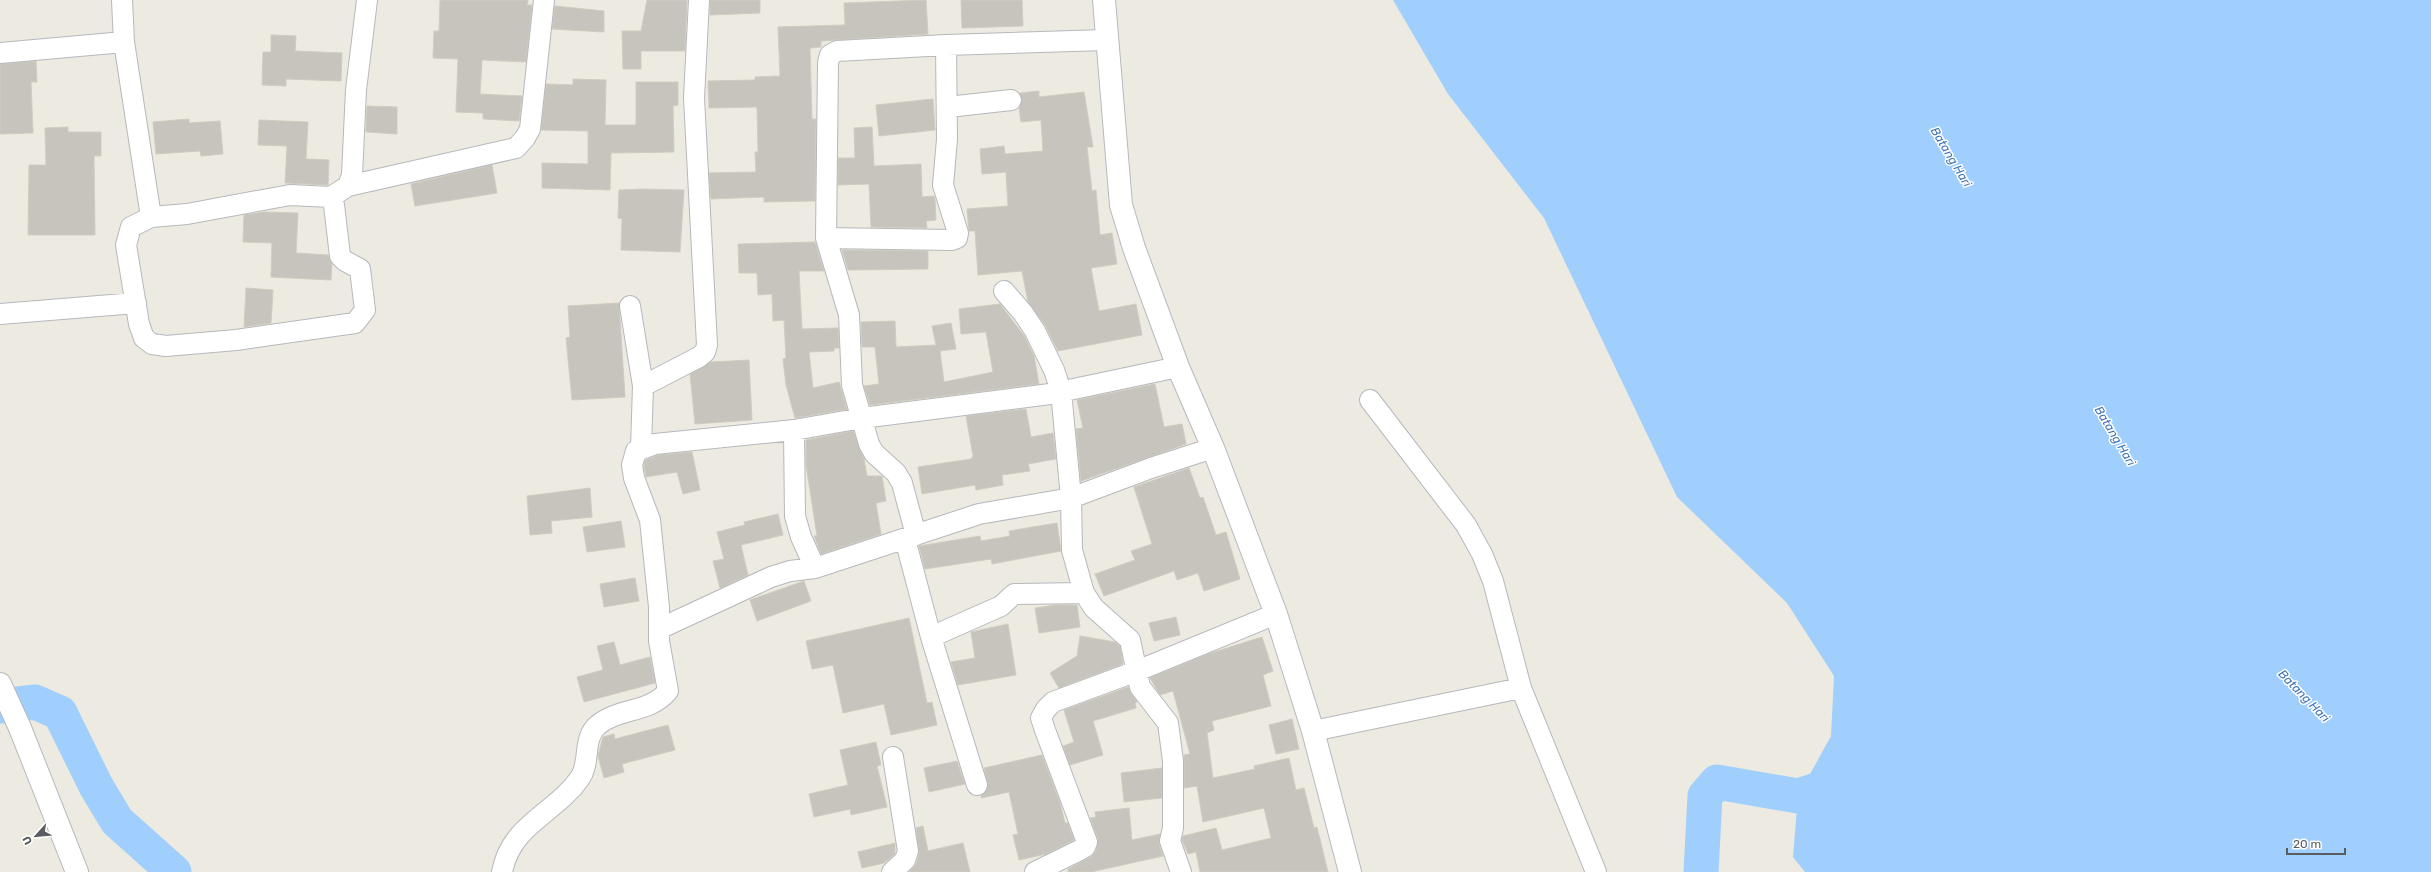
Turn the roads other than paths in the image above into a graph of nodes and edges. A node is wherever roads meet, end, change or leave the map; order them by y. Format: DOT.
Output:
graph roads {
  1 [pos="122,0"];
  2 [pos="367,0"];
  3 [pos="544,0"];
  4 [pos="699,0"];
  5 [pos="1104,0"];
  6 [pos="1106,40"];
  7 [pos="124,42"];
  8 [pos="946,45"];
  9 [pos="0,53"];
  10 [pos="1011,100"];
  11 [pos="948,107"];
  12 [pos="348,186"];
  13 [pos="331,197"];
  14 [pos="151,217"];
  15 [pos="826,238"];
  16 [pos="1004,291"];
  17 [pos="136,303"];
  18 [pos="630,306"];
  19 [pos="0,314"];
  20 [pos="1178,367"];
  21 [pos="643,386"];
  22 [pos="1061,392"];
  23 [pos="1370,400"];
  24 [pos="862,418"];
  25 [pos="794,430"];
  26 [pos="641,448"];
  27 [pos="1213,448"];
  28 [pos="1071,498"];
  29 [pos="911,537"];
  30 [pos="815,568"];
  31 [pos="1084,593"];
  32 [pos="1276,614"];
  33 [pos="659,629"];
  34 [pos="931,637"];
  35 [pos="1137,671"];
  36 [pos="0,684"];
  37 [pos="1520,688"];
  38 [pos="1313,731"];
  39 [pos="893,757"];
  40 [pos="976,785"];
  41 [pos="77,872"];
  42 [pos="502,872"];
  43 [pos="892,872"];
  44 [pos="1035,872"];
  45 [pos="1181,872"];
  46 [pos="1350,872"];
  47 [pos="1596,872"];
  1 -- 7 [label="street"];
  2 -- 12 [label="street"];
  3 -- 12 [label="street"];
  4 -- 21 [label="street"];
  5 -- 6 [label="street"];
  6 -- 8 [label="street"];
  6 -- 20 [label="street"];
  7 -- 9 [label="street"];
  7 -- 14 [label="street"];
  8 -- 11 [label="street"];
  8 -- 15 [label="street"];
  10 -- 11 [label="street"];
  11 -- 15 [label="street"];
  12 -- 13 [label="street"];
  13 -- 14 [label="street"];
  13 -- 17 [label="street"];
  14 -- 17 [label="street"];
  15 -- 24 [label="street"];
  16 -- 22 [label="street"];
  17 -- 19 [label="street"];
  18 -- 21 [label="street"];
  20 -- 22 [label="street"];
  20 -- 27 [label="street"];
  21 -- 26 [label="street"];
  22 -- 24 [label="street"];
  22 -- 28 [label="street"];
  23 -- 37 [label="street"];
  24 -- 25 [label="street"];
  24 -- 29 [label="street"];
  25 -- 26 [label="street"];
  25 -- 30 [label="street"];
  26 -- 33 [label="street"];
  27 -- 28 [label="street"];
  27 -- 32 [label="street"];
  28 -- 29 [label="street"];
  28 -- 31 [label="street"];
  29 -- 30 [label="street"];
  29 -- 34 [label="street"];
  30 -- 33 [label="street"];
  31 -- 34 [label="street"];
  31 -- 35 [label="street"];
  32 -- 35 [label="street"];
  32 -- 38 [label="street"];
  33 -- 42 [label="street"];
  34 -- 40 [label="street"];
  35 -- 44 [label="street"];
  35 -- 45 [label="street"];
  36 -- 41 [label="street"];
  37 -- 38 [label="street"];
  37 -- 47 [label="street"];
  38 -- 46 [label="street"];
  39 -- 43 [label="street"];
}
